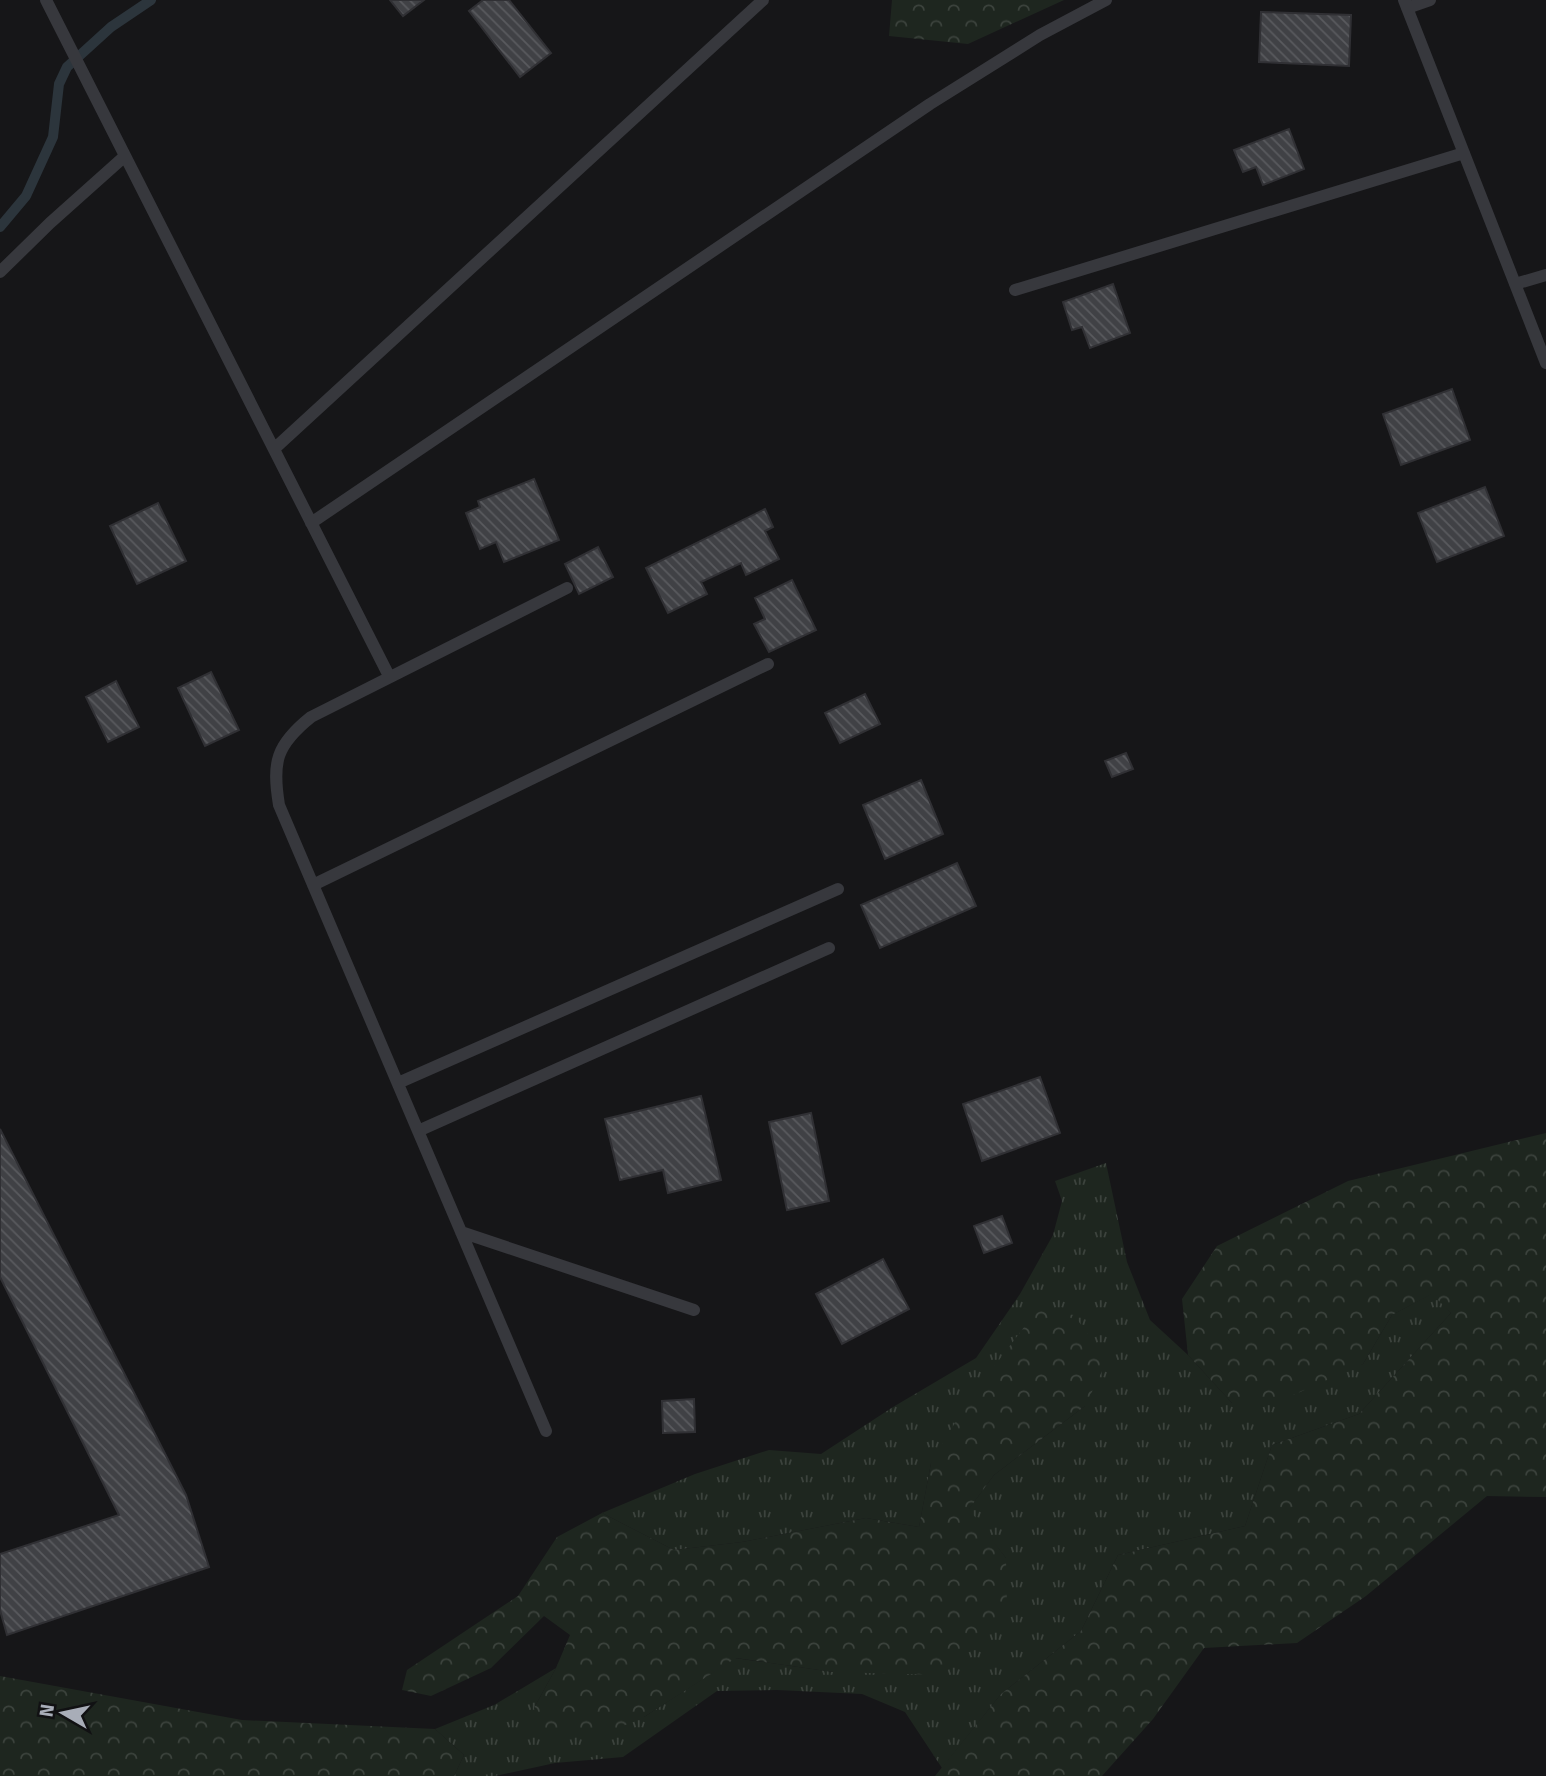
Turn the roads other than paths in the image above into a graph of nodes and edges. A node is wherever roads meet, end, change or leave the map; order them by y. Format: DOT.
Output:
graph roads {
  1 [pos="46,0"];
  2 [pos="763,0"];
  3 [pos="1107,0"];
  4 [pos="1430,0"];
  5 [pos="1405,4"];
  6 [pos="1464,153"];
  7 [pos="125,156"];
  8 [pos="0,272"];
  9 [pos="1546,275"];
  10 [pos="1515,284"];
  11 [pos="1016,290"];
  12 [pos="1546,363"];
  13 [pos="274,449"];
  14 [pos="311,523"];
  15 [pos="566,588"];
  16 [pos="768,664"];
  17 [pos="389,676"];
  18 [pos="313,885"];
  19 [pos="838,889"];
  20 [pos="829,948"];
  21 [pos="398,1083"];
  22 [pos="418,1130"];
  23 [pos="461,1232"];
  24 [pos="694,1310"];
  25 [pos="546,1431"];
  1 -- 7 [label="lane"];
  2 -- 13 [label="lane"];
  3 -- 14 [label="lane"];
  4 -- 5 [label="lane"];
  5 -- 6 [label="lane"];
  6 -- 10 [label="lane"];
  6 -- 11 [label="lane"];
  7 -- 8 [label="lane"];
  7 -- 13 [label="lane"];
  9 -- 10 [label="lane"];
  10 -- 12 [label="lane"];
  13 -- 14 [label="lane"];
  14 -- 17 [label="lane"];
  15 -- 17 [label="lane"];
  16 -- 18 [label="lane"];
  17 -- 18 [label="lane"];
  18 -- 21 [label="lane"];
  19 -- 21 [label="lane"];
  20 -- 22 [label="lane"];
  21 -- 22 [label="lane"];
  22 -- 23 [label="lane"];
  23 -- 24 [label="lane"];
  23 -- 25 [label="lane"];
}
